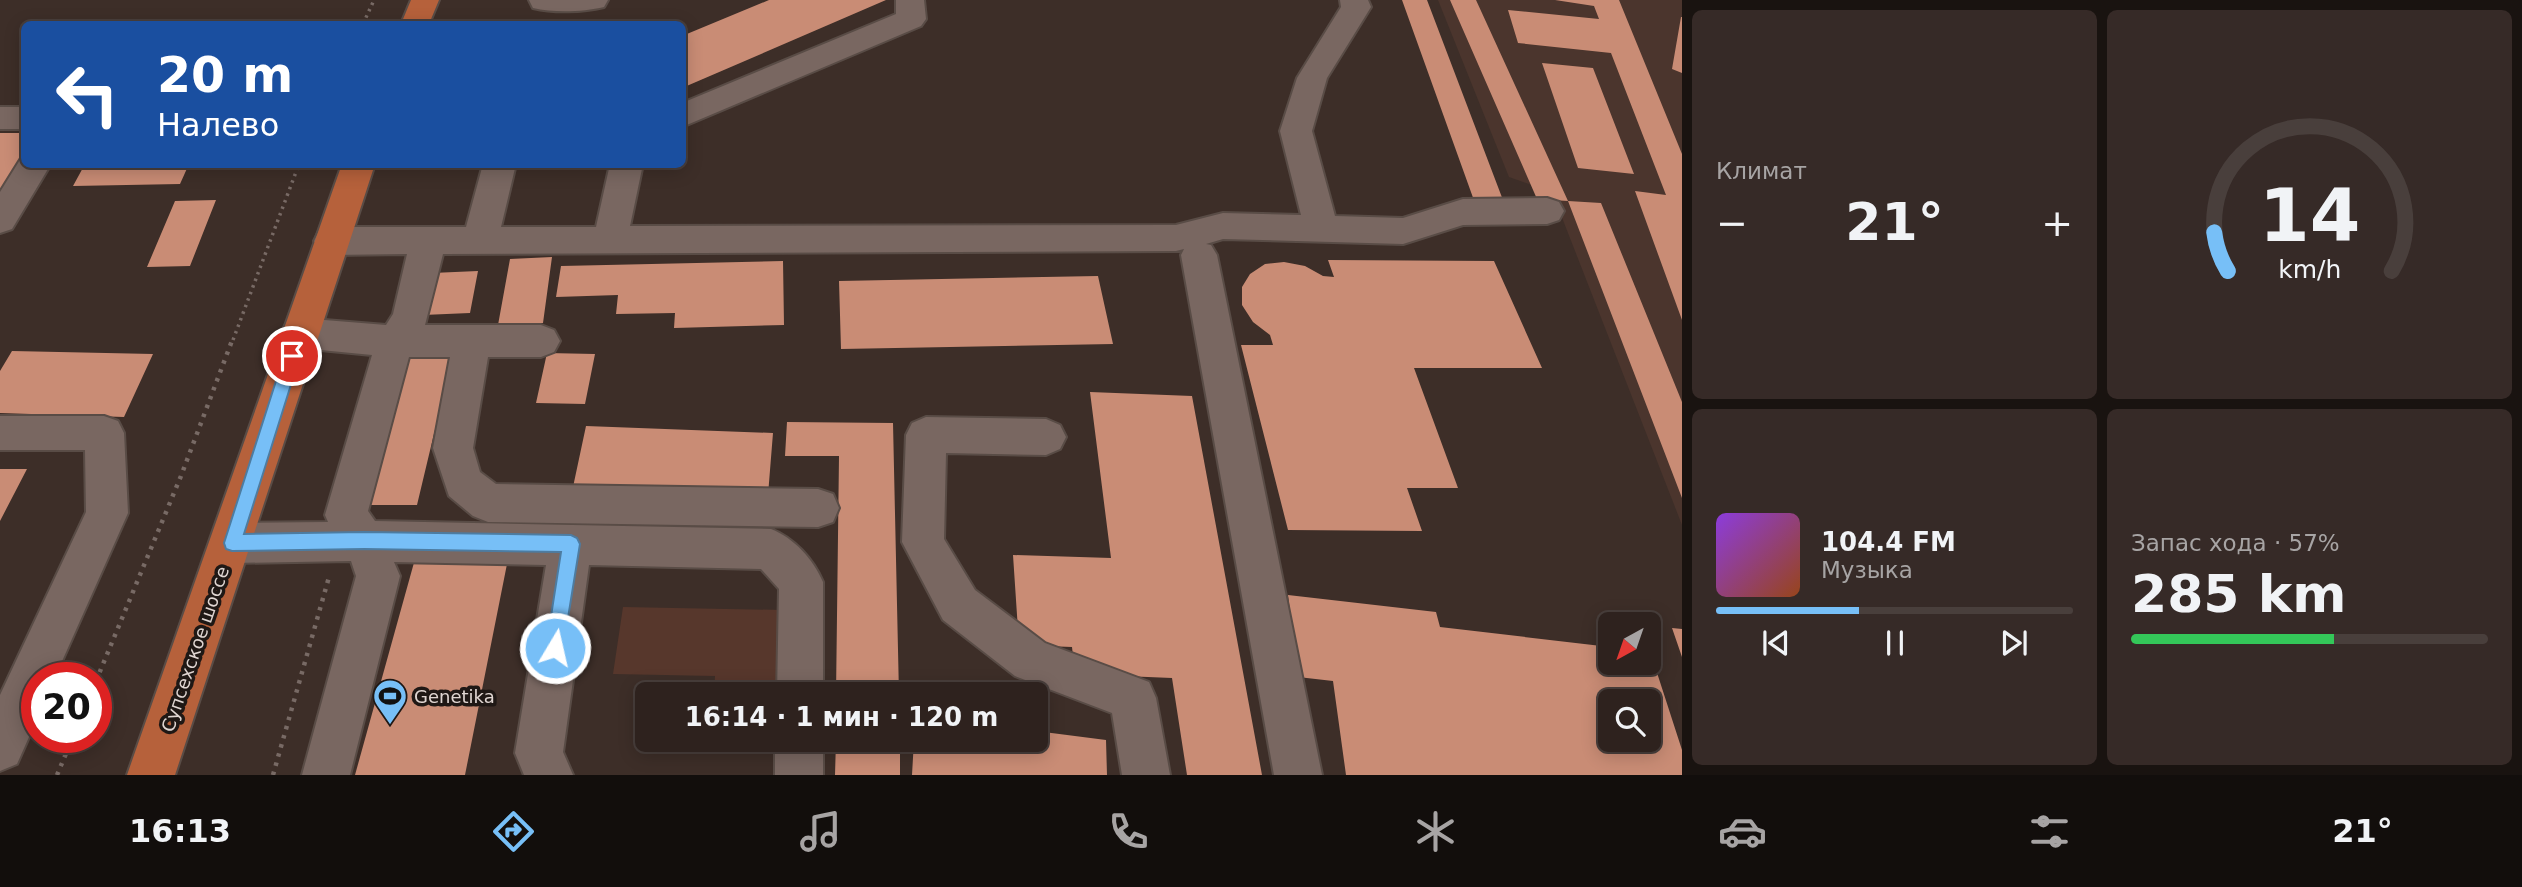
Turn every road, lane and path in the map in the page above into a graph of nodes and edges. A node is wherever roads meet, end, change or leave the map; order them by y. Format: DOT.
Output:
graph roads {
  1 [pos="374,0"];
  2 [pos="425,0"];
  3 [pos="543,0"];
  4 [pos="594,0"];
  5 [pos="910,0"];
  6 [pos="1354,0"];
  7 [pos="364,21"];
  8 [pos="416,21"];
  9 [pos="538,21"];
  10 [pos="686,114"];
  11 [pos="0,118"];
  12 [pos="21,118"];
  13 [pos="32,168"];
  14 [pos="297,168"];
  15 [pos="358,168"];
  16 [pos="499,168"];
  17 [pos="625,168"];
  18 [pos="1548,211"];
  19 [pos="1318,215"];
  20 [pos="0,220"];
  21 [pos="480,240"];
  22 [pos="610,240"];
  23 [pos="331,241"];
  24 [pos="428,241"];
  25 [pos="1199,255"];
  26 [pos="300,333"];
  27 [pos="395,341"];
  28 [pos="472,341"];
  29 [pos="541,341"];
  30 [pos="0,433"];
  31 [pos="1046,437"];
  32 [pos="818,508"];
  33 [pos="351,541"];
  34 [pos="232,543"];
  35 [pos="571,544"];
  36 [pos="104,662"];
  37 [pos="800,682"];
  38 [pos="0,747"];
  39 [pos="799,752"];
  40 [pos="66,753"];
  41 [pos="57,775"];
  42 [pos="151,775"];
  43 [pos="273,775"];
  44 [pos="326,775"];
  45 [pos="549,775"];
  46 [pos="799,775"];
  47 [pos="1146,775"];
  48 [pos="1298,775"];
  1 -- 7 [label="path"];
  2 -- 8 [label="main road"];
  3 -- 4 [label="lane"];
  3 -- 9 [label="lane"];
  5 -- 10 [label="lane"];
  6 -- 19 [label="lane"];
  11 -- 12 [label="lane"];
  13 -- 20 [label="lane"];
  14 -- 36 [label="path"];
  15 -- 23 [label="main road, Супсехское шоссе"];
  16 -- 21 [label="lane"];
  17 -- 22 [label="lane"];
  18 -- 22 [label="lane"];
  21 -- 22 [label="lane"];
  21 -- 24 [label="lane"];
  23 -- 24 [label="lane"];
  23 -- 26 [label="main road, Супсехское шоссе"];
  24 -- 27 [label="lane"];
  25 -- 48 [label="lane"];
  26 -- 27 [label="lane"];
  26 -- 34 [label="main road, Супсехское шоссе"];
  27 -- 28 [label="lane"];
  27 -- 33 [label="lane"];
  28 -- 29 [label="lane"];
  28 -- 32 [label="lane"];
  30 -- 38 [label="lane"];
  31 -- 47 [label="lane"];
  33 -- 34 [label="lane"];
  33 -- 35 [label="lane"];
  33 -- 43 [label="path"];
  33 -- 44 [label="lane"];
  34 -- 42 [label="main road, Супсехское шоссе"];
  35 -- 37 [label="lane"];
  35 -- 45 [label="lane"];
  39 -- 46 [label="lane"];
  40 -- 41 [label="path"];
}
